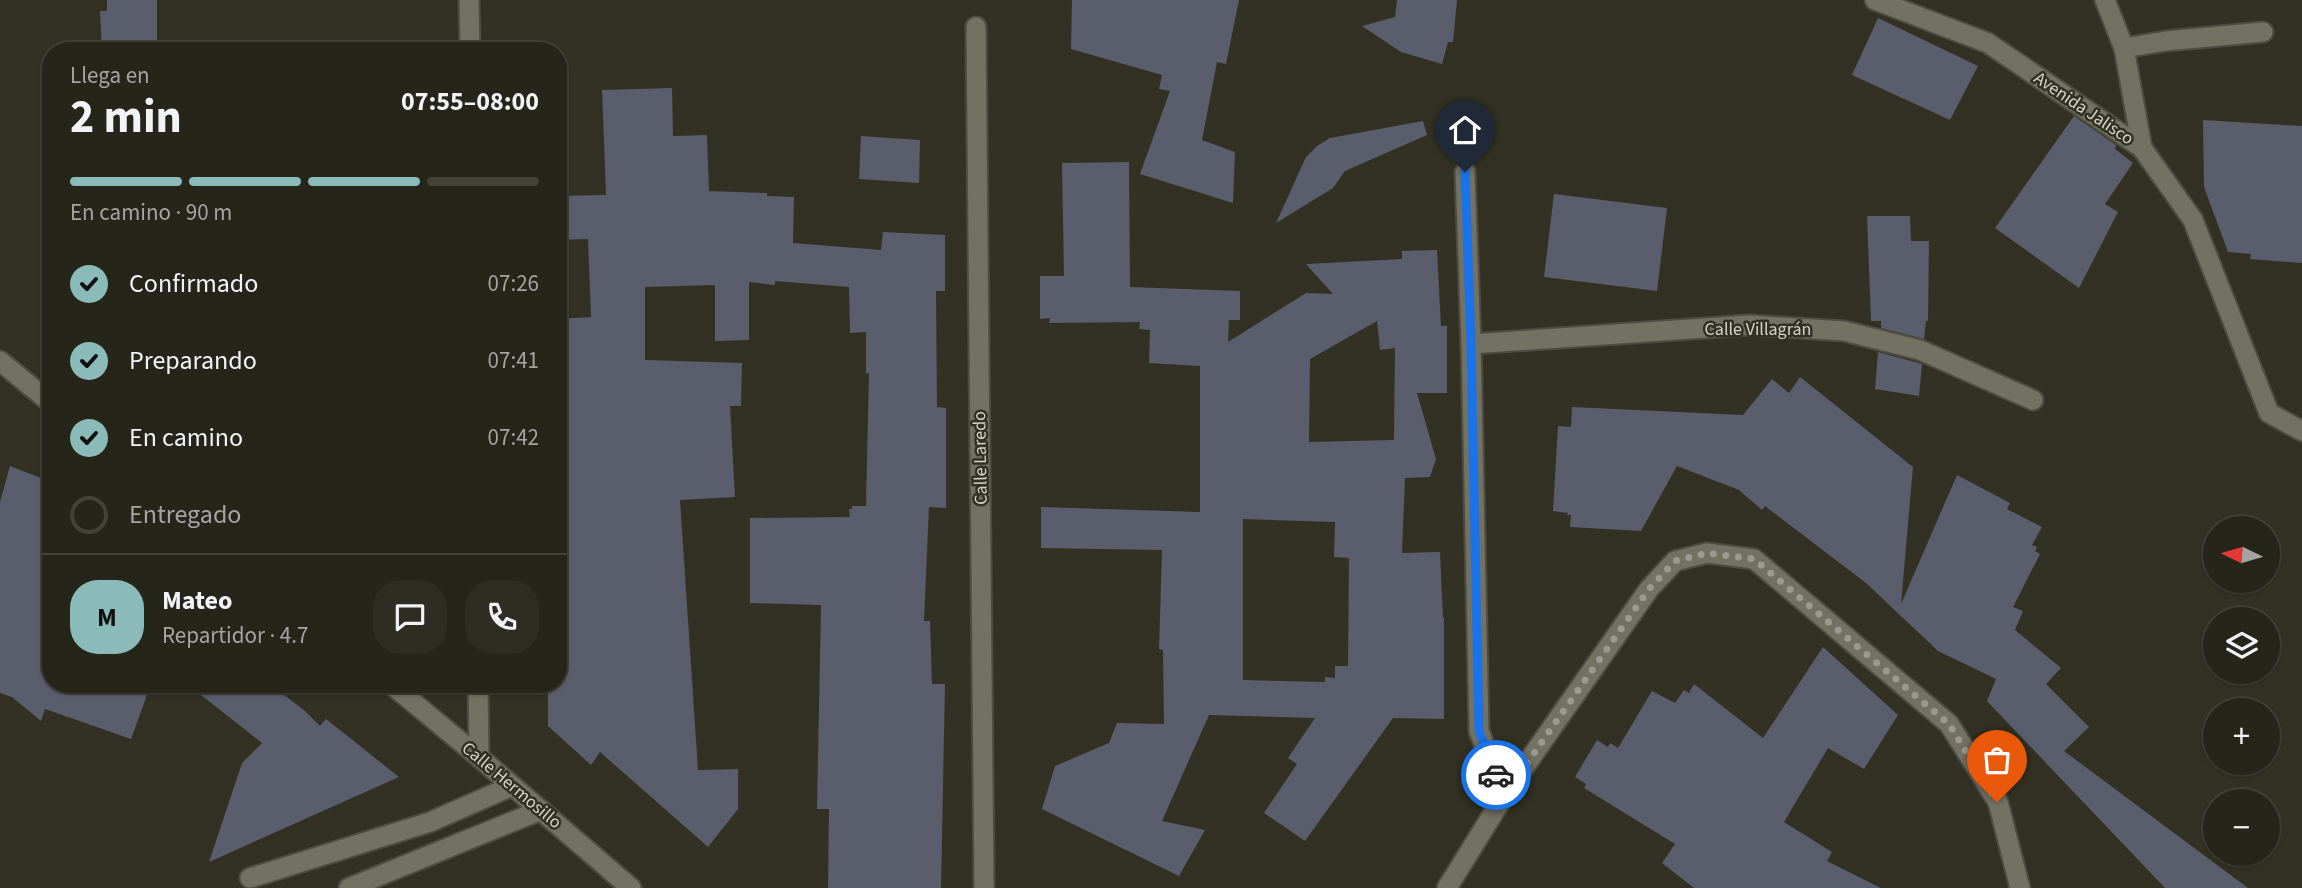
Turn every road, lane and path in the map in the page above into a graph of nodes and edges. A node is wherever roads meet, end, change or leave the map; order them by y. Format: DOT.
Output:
graph roads {
  1 [pos="469,0"];
  2 [pos="1875,0"];
  3 [pos="2105,0"];
  4 [pos="976,27"];
  5 [pos="2263,32"];
  6 [pos="470,42"];
  7 [pos="2124,48"];
  8 [pos="2142,148"];
  9 [pos="1465,172"];
  10 [pos="1471,344"];
  11 [pos="0,361"];
  12 [pos="42,396"];
  13 [pos="2033,400"];
  14 [pos="2302,431"];
  15 [pos="402,693"];
  16 [pos="478,693"];
  17 [pos="479,757"];
  18 [pos="512,786"];
  19 [pos="1504,796"];
  20 [pos="541,810"];
  21 [pos="250,878"];
  22 [pos="349,888"];
  23 [pos="631,888"];
  24 [pos="984,888"];
  25 [pos="1447,888"];
  26 [pos="2020,888"];
  1 -- 6 [label="street"];
  2 -- 8 [label="street, Avenida Jalisco"];
  3 -- 7 [label="street"];
  4 -- 24 [label="street, Calle Laredo"];
  5 -- 7 [label="street"];
  7 -- 8 [label="street"];
  8 -- 14 [label="street, Avenida Jalisco"];
  9 -- 10 [label="street"];
  10 -- 13 [label="street, Calle Villagrán"];
  10 -- 19 [label="street"];
  11 -- 12 [label="street"];
  15 -- 17 [label="street, Calle Hermosillo"];
  16 -- 17 [label="street"];
  17 -- 18 [label="street, Calle Hermosillo"];
  18 -- 20 [label="street, Calle Hermosillo"];
  18 -- 21 [label="street"];
  19 -- 25 [label="street"];
  19 -- 26 [label="street"];
  20 -- 22 [label="street"];
  20 -- 23 [label="street, Calle Hermosillo"];
}
